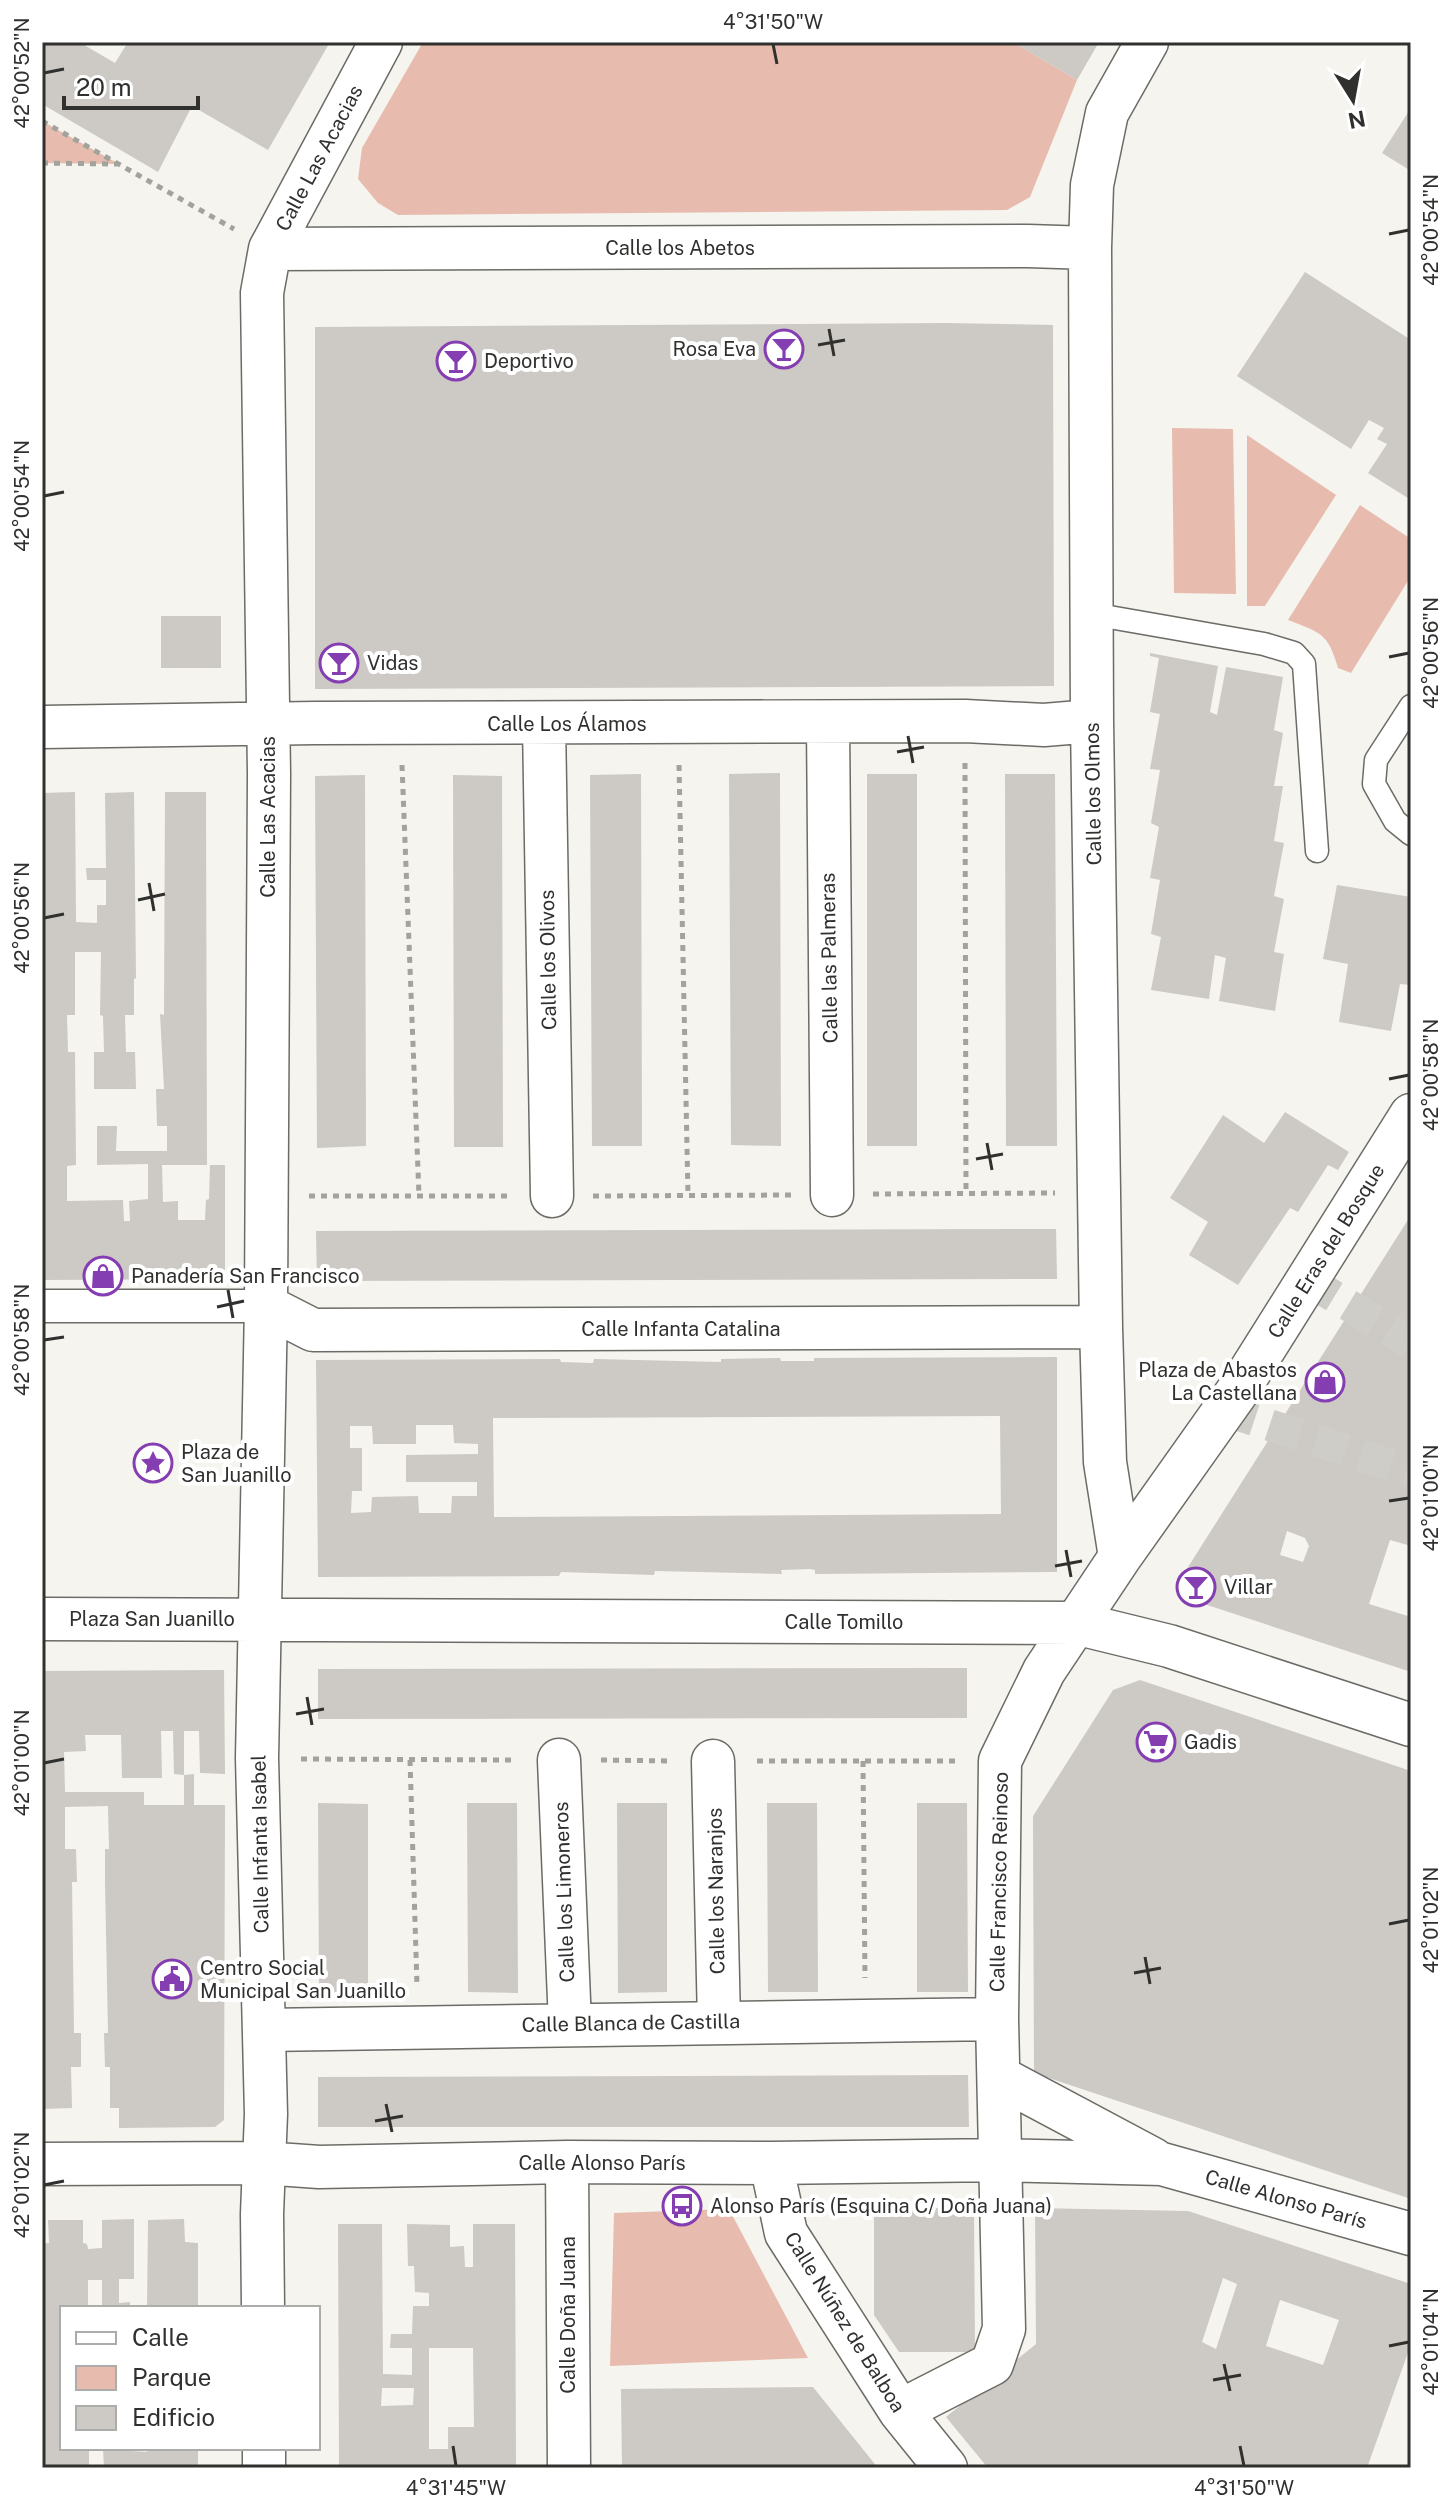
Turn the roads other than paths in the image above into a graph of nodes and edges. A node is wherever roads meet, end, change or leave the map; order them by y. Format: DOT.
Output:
graph roads {
  1 [pos="381,42"];
  2 [pos="1147,42"];
  3 [pos="1090,248"];
  4 [pos="270,249"];
  5 [pos="1092,614"];
  6 [pos="1411,706"];
  7 [pos="1092,721"];
  8 [pos="828,722"];
  9 [pos="544,724"];
  10 [pos="268,725"];
  11 [pos="42,727"];
  12 [pos="1411,834"];
  13 [pos="1317,851"];
  14 [pos="1411,1115"];
  15 [pos="832,1195"];
  16 [pos="552,1196"];
  17 [pos="42,1306"];
  18 [pos="266,1306"];
  19 [pos="1101,1327"];
  20 [pos="1105,1462"];
  21 [pos="1177,1478"];
  22 [pos="1120,1557"];
  23 [pos="42,1619"];
  24 [pos="262,1620"];
  25 [pos="1075,1623"];
  26 [pos="1411,1725"];
  27 [pos="559,1760"];
  28 [pos="713,1761"];
  29 [pos="997,2019"];
  30 [pos="719,2022"];
  31 [pos="570,2024"];
  32 [pos="265,2030"];
  33 [pos="999,2077"];
  34 [pos="1000,2160"];
  35 [pos="567,2162"];
  36 [pos="263,2163"];
  37 [pos="771,2163"];
  38 [pos="42,2164"];
  39 [pos="1162,2164"];
  40 [pos="1411,2234"];
  41 [pos="263,2306"];
  42 [pos="900,2411"];
  43 [pos="569,2468"];
  44 [pos="946,2468"];
  1 -- 4 [label="street, Calle Las Acacias"];
  2 -- 3 [label="street, Calle los Olmos"];
  3 -- 4 [label="street, Calle los Abetos"];
  3 -- 5 [label="street, Calle los Olmos"];
  4 -- 10 [label="street, Calle Las Acacias"];
  5 -- 7 [label="street, Calle los Olmos"];
  5 -- 13 [label="lane"];
  6 -- 12 [label="lane"];
  7 -- 8 [label="street, Calle Los Álamos"];
  7 -- 19 [label="street, Calle los Olmos"];
  8 -- 9 [label="street, Calle Los Álamos"];
  8 -- 15 [label="street, Calle las Palmeras"];
  9 -- 10 [label="street, Calle Los Álamos"];
  9 -- 16 [label="street, Calle los Olivos"];
  10 -- 11 [label="street, Calle Los Álamos"];
  10 -- 18 [label="street, Calle Las Acacias"];
  14 -- 21 [label="street, Calle Eras del Bosque"];
  17 -- 18 [label="street"];
  18 -- 19 [label="street, Calle Infanta Catalina"];
  18 -- 24 [label="street, Calle Las Acacias"];
  19 -- 20 [label="street, Calle los Olmos"];
  20 -- 21 [label="street"];
  20 -- 22 [label="street, Calle los Olmos"];
  21 -- 22 [label="street, Calle Eras del Bosque"];
  22 -- 25 [label="street, Calle Eras del Bosque"];
  23 -- 24 [label="street, Plaza San Juanillo"];
  24 -- 25 [label="street, Calle Tomillo"];
  24 -- 32 [label="street, Calle Infanta Isabel"];
  25 -- 26 [label="street, Calle Tomillo"];
  25 -- 29 [label="street, Calle Francisco Reinoso"];
  27 -- 31 [label="street, Calle los Limoneros"];
  28 -- 30 [label="street, Calle los Naranjos"];
  29 -- 30 [label="street, Calle Blanca de Castilla"];
  29 -- 33 [label="street, Calle Francisco Reinoso"];
  30 -- 31 [label="street, Calle Blanca de Castilla"];
  31 -- 32 [label="street, Calle Blanca de Castilla"];
  32 -- 36 [label="street, Calle Infanta Isabel"];
  33 -- 34 [label="street, Calle Francisco Reinoso"];
  33 -- 39 [label="street, Calle Alonso París"];
  34 -- 37 [label="street, Calle Alonso París"];
  34 -- 39 [label="street, Calle Alonso París"];
  34 -- 42 [label="street, Calle Francisco Reinoso"];
  35 -- 36 [label="street, Calle Alonso París"];
  35 -- 37 [label="street, Calle Alonso París"];
  35 -- 43 [label="street, Calle Doña Juana"];
  36 -- 38 [label="street, Calle Alonso París"];
  36 -- 41 [label="street, Calle Infanta Isabel"];
  37 -- 42 [label="street, Calle Núñez de Balboa"];
  39 -- 40 [label="street, Calle Alonso París"];
  42 -- 44 [label="street, Calle Núñez de Balboa"];
}
